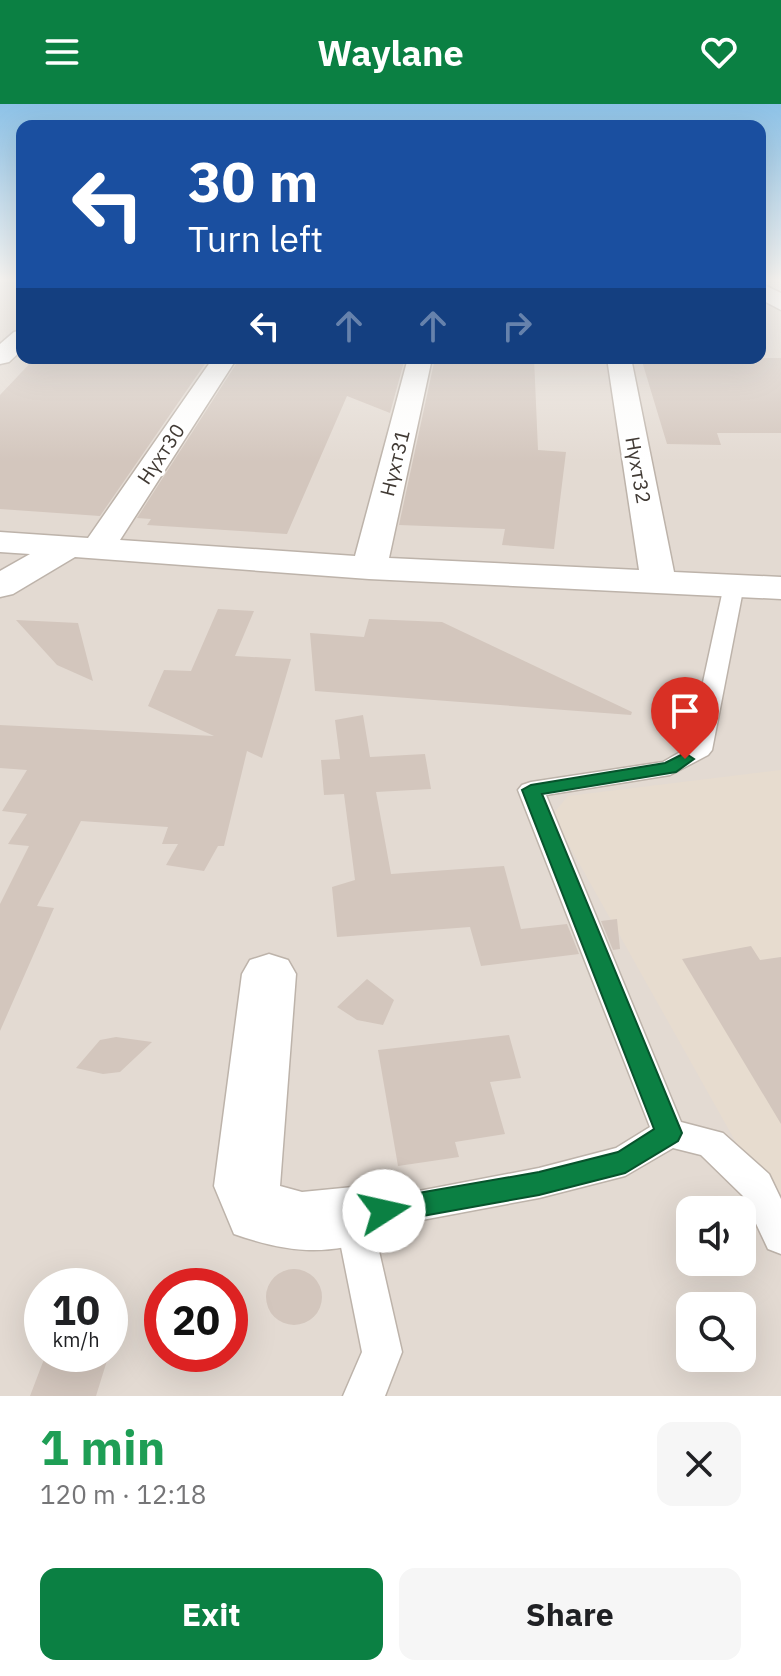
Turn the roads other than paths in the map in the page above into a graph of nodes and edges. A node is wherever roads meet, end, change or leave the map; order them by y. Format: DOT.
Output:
graph roads {
  1 [pos="16,342"];
  2 [pos="0,357"];
  3 [pos="221,364"];
  4 [pos="419,364"];
  5 [pos="620,364"];
  6 [pos="0,542"];
  7 [pos="83,548"];
  8 [pos="369,568"];
  9 [pos="658,581"];
  10 [pos="734,585"];
  11 [pos="0,586"];
  12 [pos="781,588"];
  13 [pos="269,974"];
  14 [pos="669,1133"];
  15 [pos="353,1217"];
  16 [pos="781,1237"];
  17 [pos="364,1396"];
  1 -- 2 [label="street"];
  3 -- 7 [label="street, Нүхт30"];
  4 -- 8 [label="street, Нүхт31"];
  5 -- 9 [label="street, Нүхт32"];
  6 -- 7 [label="street"];
  7 -- 8 [label="street"];
  7 -- 11 [label="street"];
  8 -- 9 [label="street"];
  9 -- 10 [label="street"];
  10 -- 12 [label="street"];
  10 -- 14 [label="lane"];
  13 -- 15 [label="street"];
  14 -- 15 [label="lane"];
  14 -- 16 [label="lane"];
  15 -- 17 [label="lane"];
}
